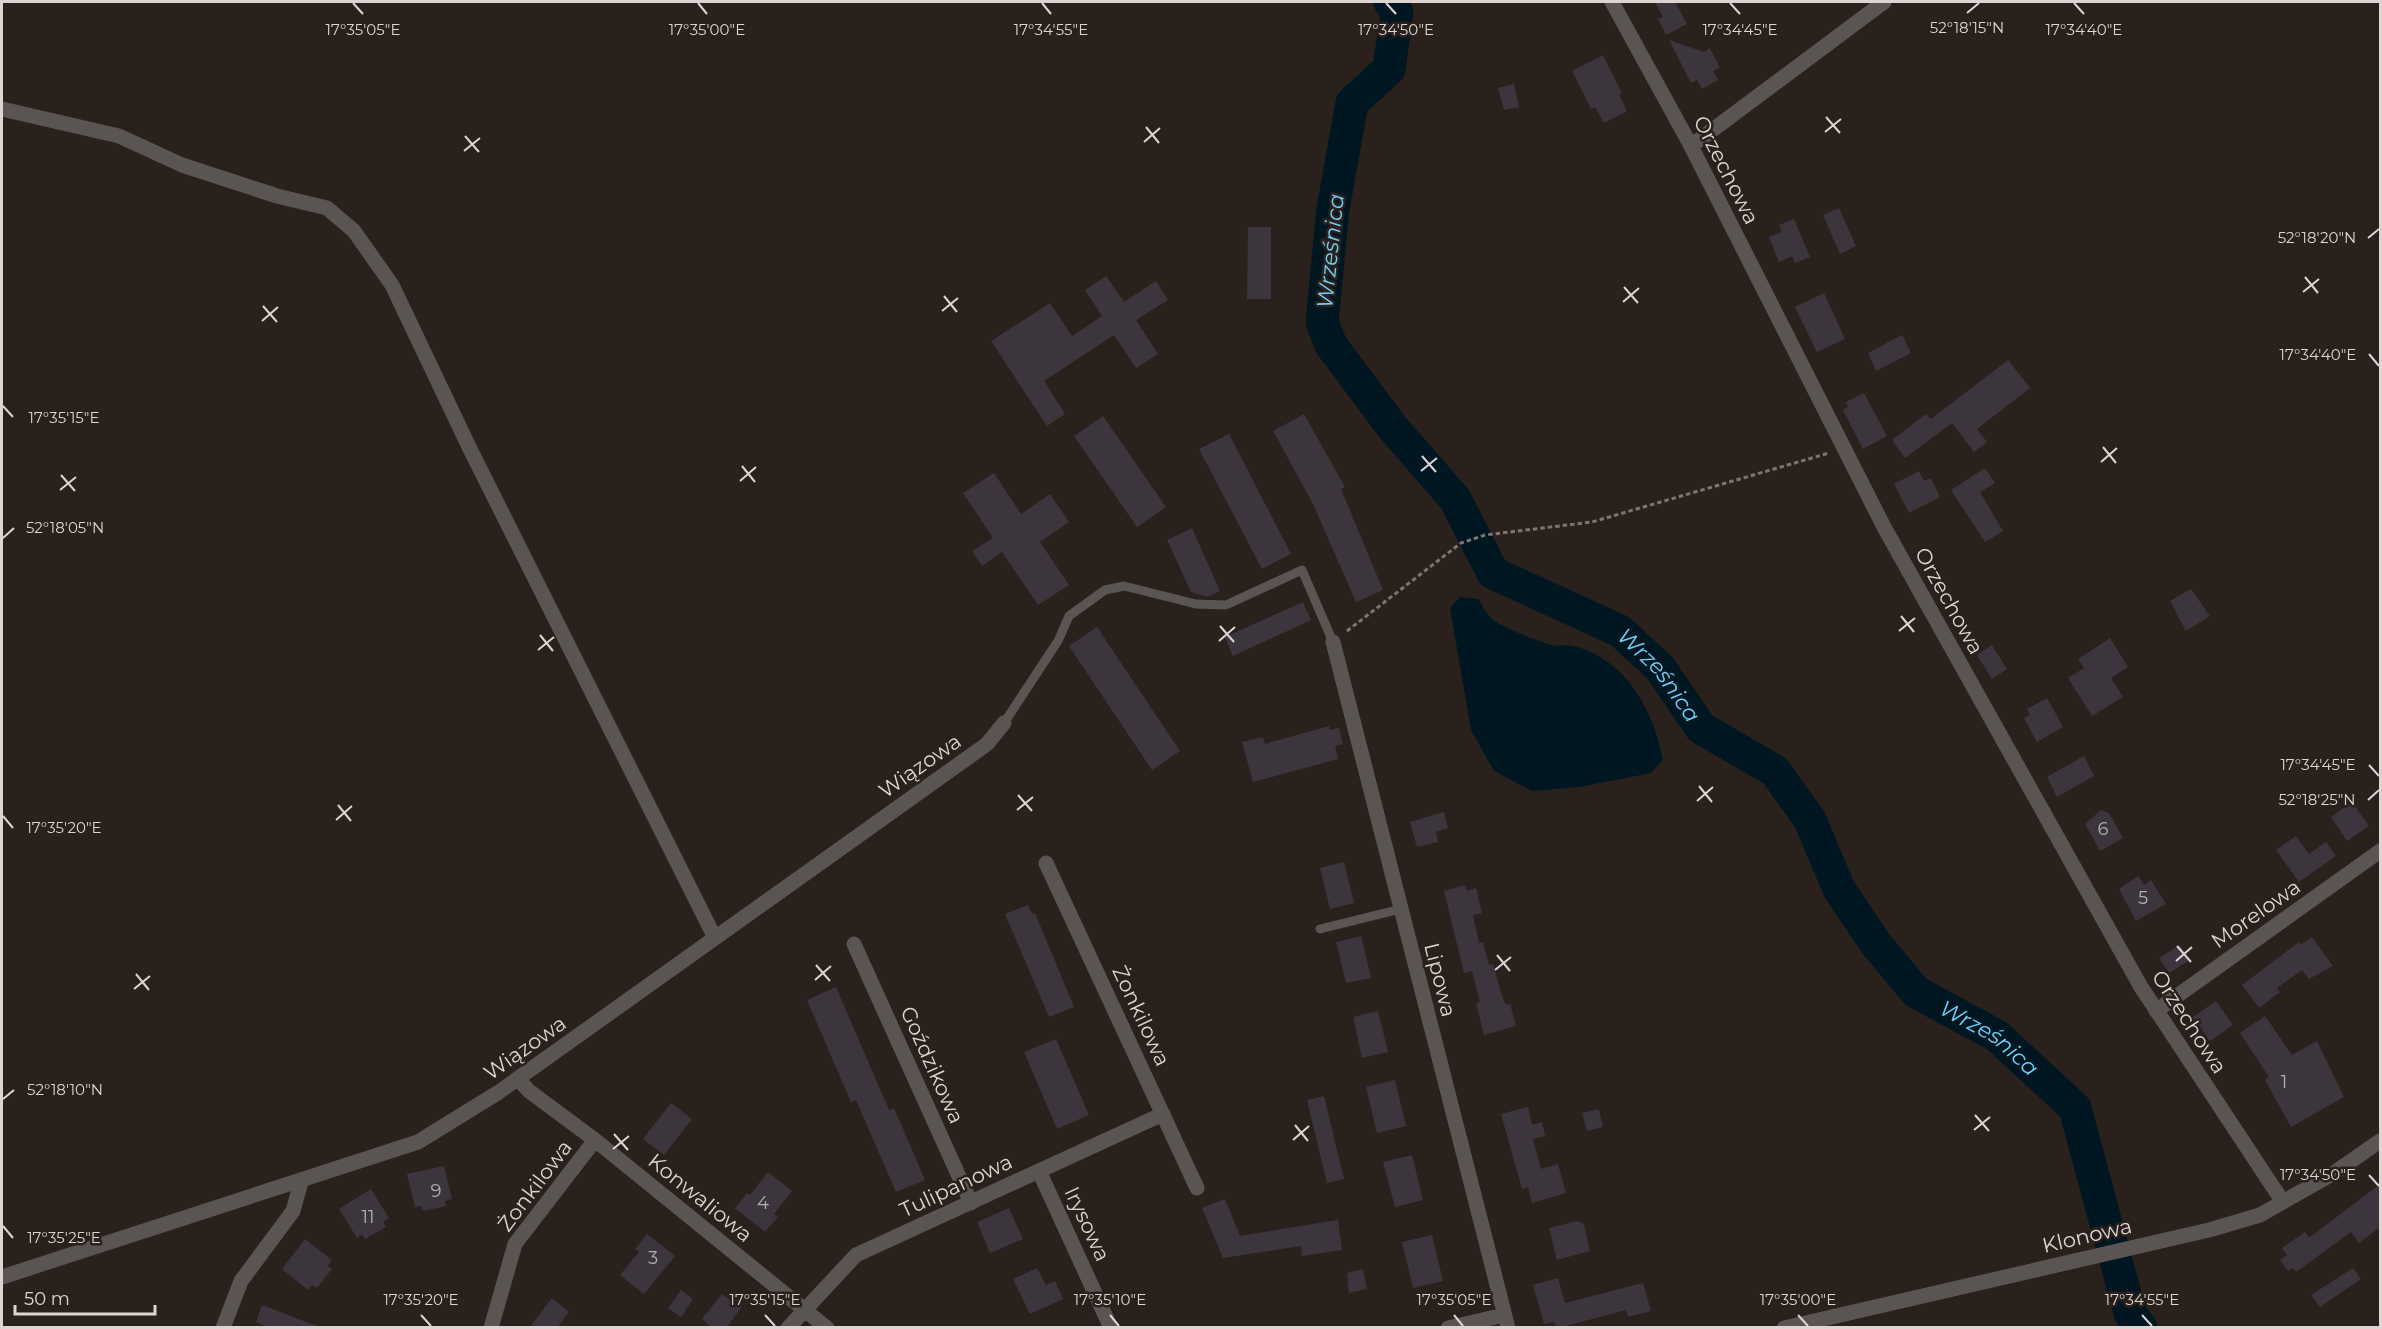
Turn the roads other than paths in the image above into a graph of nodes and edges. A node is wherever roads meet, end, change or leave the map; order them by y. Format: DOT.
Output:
graph roads {
  1 [pos="1612,2"];
  2 [pos="1879,3"];
  3 [pos="2,109"];
  4 [pos="1691,146"];
  5 [pos="1333,642"];
  6 [pos="1004,723"];
  7 [pos="2380,851"];
  8 [pos="1046,863"];
  9 [pos="1401,909"];
  10 [pos="1320,929"];
  11 [pos="715,938"];
  12 [pos="854,944"];
  13 [pos="2156,1011"];
  14 [pos="518,1079"];
  15 [pos="1163,1114"];
  16 [pos="595,1140"];
  17 [pos="2380,1141"];
  18 [pos="1039,1171"];
  19 [pos="301,1182"];
  20 [pos="1197,1188"];
  21 [pos="2283,1202"];
  22 [pos="971,1203"];
  23 [pos="2,1277"];
  24 [pos="804,1309"];
  25 [pos="1506,1321"];
  26 [pos="223,1328"];
  27 [pos="491,1328"];
  28 [pos="788,1328"];
  29 [pos="827,1328"];
  30 [pos="1111,1328"];
  31 [pos="1448,1328"];
  32 [pos="1784,1328"];
  1 -- 4 [label="street, Orzechowa"];
  2 -- 4 [label="street"];
  3 -- 11 [label="street"];
  4 -- 13 [label="street, Orzechowa"];
  5 -- 6 [label="lane"];
  5 -- 9 [label="street, Lipowa"];
  6 -- 11 [label="street, Wiązowa"];
  7 -- 13 [label="street, Morelowa"];
  8 -- 15 [label="street, Żonkilowa"];
  9 -- 10 [label="lane"];
  9 -- 25 [label="street, Lipowa"];
  11 -- 14 [label="street, Wiązowa"];
  12 -- 22 [label="street, Goździkowa"];
  13 -- 21 [label="street, Orzechowa"];
  14 -- 16 [label="street, Konwaliowa"];
  14 -- 19 [label="street, Wiązowa"];
  15 -- 18 [label="street, Tulipanowa"];
  15 -- 20 [label="street, Żonkilowa"];
  16 -- 24 [label="street, Konwaliowa"];
  16 -- 27 [label="street, Żonkilowa"];
  17 -- 21 [label="street, Klonowa"];
  18 -- 22 [label="street, Tulipanowa"];
  18 -- 30 [label="street, Irysowa"];
  19 -- 23 [label="street, Wiązowa"];
  19 -- 26 [label="street"];
  21 -- 32 [label="street, Klonowa"];
  22 -- 24 [label="street, Tulipanowa"];
  24 -- 28 [label="street, Tulipanowa"];
  24 -- 29 [label="street, Konwaliowa"];
  25 -- 31 [label="street"];
}
